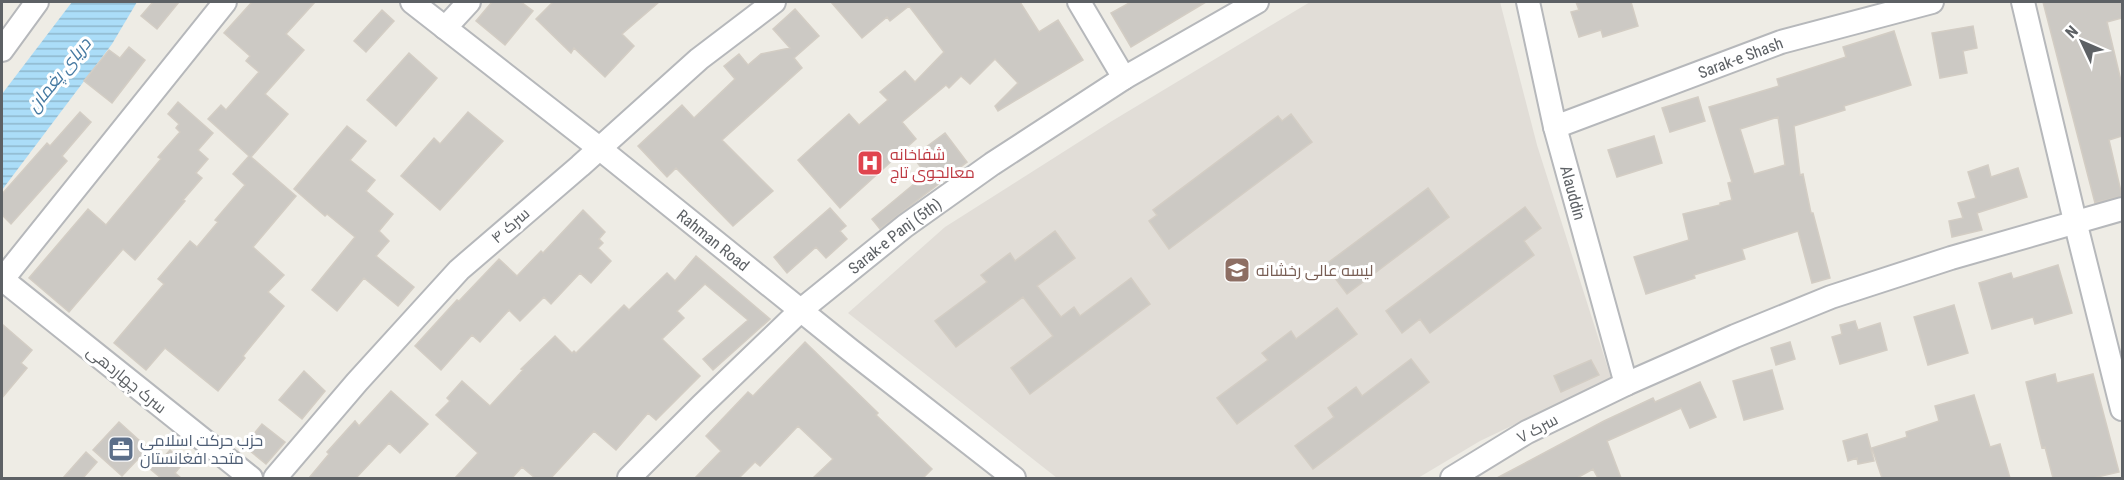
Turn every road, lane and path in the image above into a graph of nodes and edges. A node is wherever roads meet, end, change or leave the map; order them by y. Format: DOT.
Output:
graph roads {
  1 [pos="37,2"];
  2 [pos="225,2"];
  3 [pos="412,2"];
  4 [pos="469,2"];
  5 [pos="774,2"];
  6 [pos="1079,2"];
  7 [pos="1257,2"];
  8 [pos="1528,2"];
  9 [pos="1932,2"];
  10 [pos="2023,2"];
  11 [pos="445,28"];
  12 [pos="2,50"];
  13 [pos="1124,78"];
  14 [pos="1555,127"];
  15 [pos="599,148"];
  16 [pos="2122,209"];
  17 [pos="2075,221"];
  18 [pos="2,279"];
  19 [pos="801,310"];
  20 [pos="1626,384"];
  21 [pos="2122,409"];
  22 [pos="251,478"];
  23 [pos="276,478"];
  24 [pos="629,478"];
  25 [pos="1013,478"];
  26 [pos="1452,478"];
  1 -- 12 [label="street"];
  2 -- 18 [label="street"];
  3 -- 11 [label="street, Rahman Road"];
  4 -- 11 [label="street"];
  5 -- 15 [label="street, سرک ۴"];
  6 -- 13 [label="street"];
  7 -- 13 [label="street, Sarak-e Panj (5th)"];
  8 -- 14 [label="street, Alauddin"];
  9 -- 14 [label="street, Sarak-e Shash"];
  10 -- 17 [label="street"];
  11 -- 15 [label="street, Rahman Road"];
  13 -- 19 [label="street, Sarak-e Panj (5th)"];
  14 -- 20 [label="street, Alauddin"];
  15 -- 19 [label="street, Rahman Road"];
  15 -- 23 [label="street, سرک ۴"];
  16 -- 17 [label="street, سرک ۷"];
  17 -- 20 [label="street, سرک ۷"];
  17 -- 21 [label="street"];
  18 -- 22 [label="street, سرک چهاردهی"];
  19 -- 24 [label="street, Sarak-e Panj (5th)"];
  19 -- 25 [label="street, Rahman Road"];
  20 -- 26 [label="street, سرک ۷"];
}
